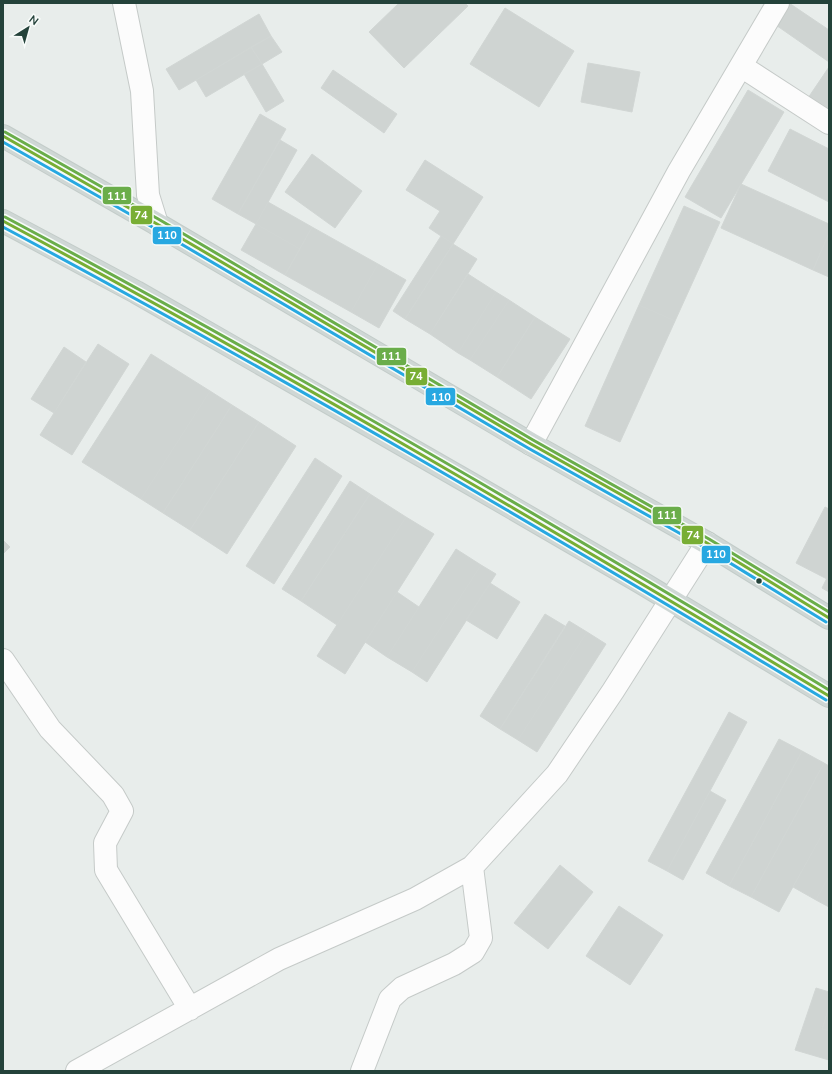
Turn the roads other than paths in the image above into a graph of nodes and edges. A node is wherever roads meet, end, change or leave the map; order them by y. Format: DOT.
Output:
graph roads {
  1 [pos="124,3"];
  2 [pos="778,3"];
  3 [pos="741,66"];
  4 [pos="829,123"];
  5 [pos="3,136"];
  6 [pos="3,221"];
  7 [pos="158,224"];
  8 [pos="531,444"];
  9 [pos="707,543"];
  10 [pos="671,600"];
  11 [pos="829,618"];
  12 [pos="3,660"];
  13 [pos="829,696"];
  14 [pos="472,867"];
  15 [pos="190,1009"];
  16 [pos="77,1071"];
  17 [pos="362,1071"];
  1 -- 7 [label="street"];
  2 -- 3 [label="street"];
  3 -- 4 [label="street"];
  3 -- 8 [label="street"];
  5 -- 7 [label="main road"];
  6 -- 10 [label="main road"];
  7 -- 8 [label="main road"];
  8 -- 9 [label="main road"];
  9 -- 10 [label="street"];
  9 -- 11 [label="main road"];
  10 -- 13 [label="main road"];
  10 -- 14 [label="street"];
  12 -- 15 [label="street"];
  14 -- 15 [label="street"];
  14 -- 17 [label="street"];
  15 -- 16 [label="street"];
}
